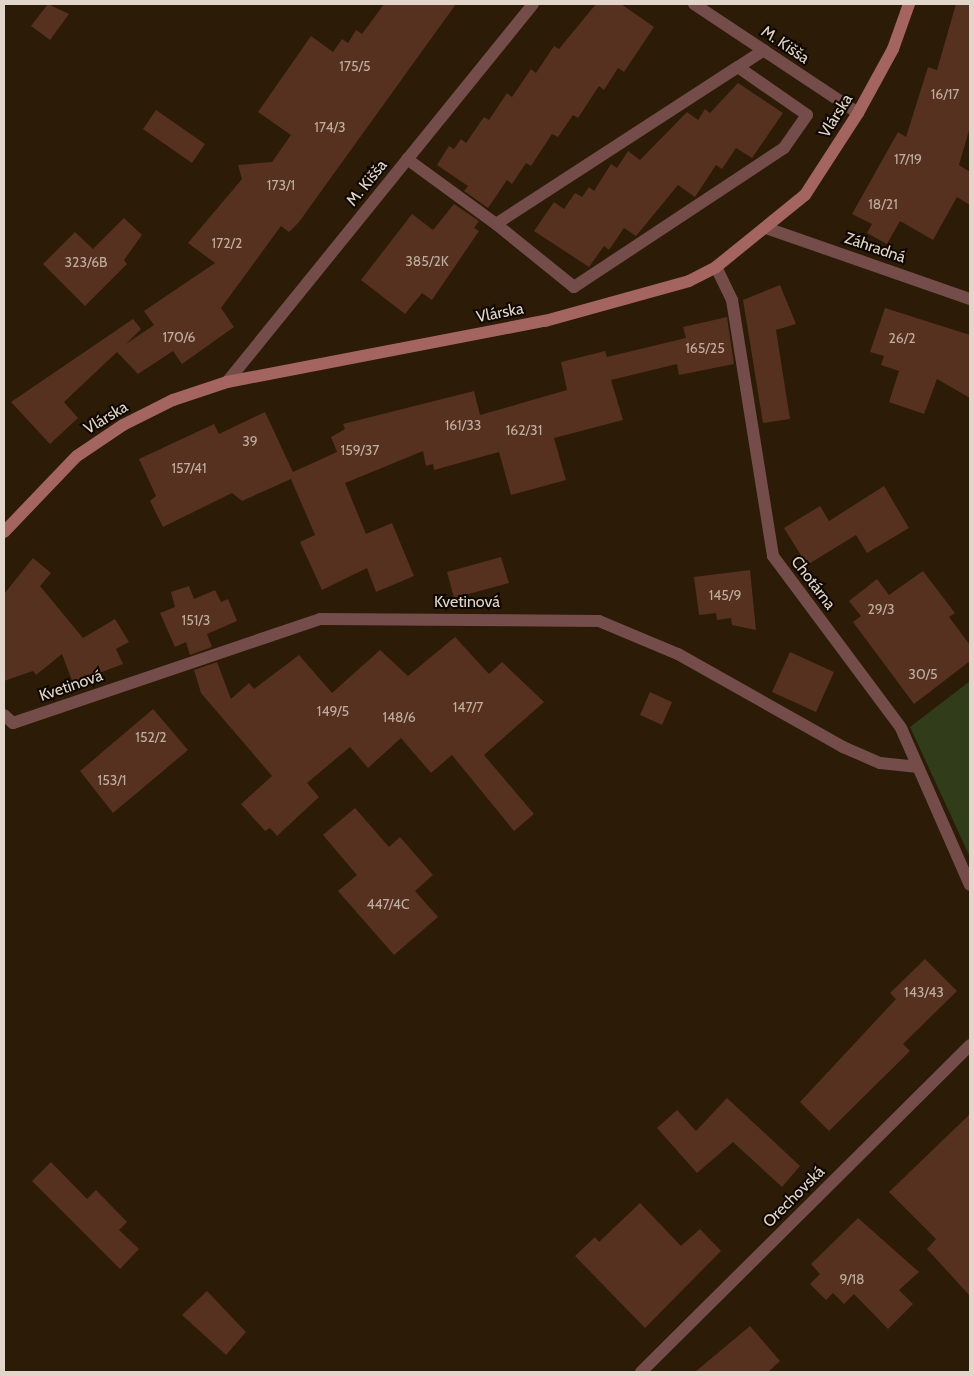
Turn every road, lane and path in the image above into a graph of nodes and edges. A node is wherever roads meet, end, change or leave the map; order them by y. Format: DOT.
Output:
graph roads {
  1 [pos="533,4"];
  2 [pos="694,4"];
  3 [pos="909,4"];
  4 [pos="764,50"];
  5 [pos="738,67"];
  6 [pos="858,114"];
  7 [pos="407,159"];
  8 [pos="496,224"];
  9 [pos="769,229"];
  10 [pos="716,267"];
  11 [pos="970,299"];
  12 [pos="227,382"];
  13 [pos="4,532"];
  14 [pos="4,715"];
  15 [pos="916,767"];
  16 [pos="970,886"];
  17 [pos="970,1045"];
  18 [pos="641,1372"];
  1 -- 7 [label="street, M. Kišša"];
  2 -- 4 [label="street, M. Kišša"];
  3 -- 6 [label="main road, Vlárska"];
  4 -- 5 [label="street"];
  4 -- 6 [label="street, M. Kišša"];
  5 -- 8 [label="street"];
  5 -- 8 [label="street"];
  6 -- 9 [label="main road, Vlárska"];
  7 -- 8 [label="street"];
  7 -- 12 [label="street, M. Kišša"];
  9 -- 10 [label="main road, Vlárska"];
  9 -- 11 [label="street, Záhradná"];
  10 -- 12 [label="main road, Vlárska"];
  10 -- 15 [label="street, Chotárna"];
  12 -- 13 [label="main road, Vlárska"];
  14 -- 15 [label="street, Kvetinová"];
  15 -- 16 [label="street, Chotárna"];
  17 -- 18 [label="street, Orechovská"];
}
